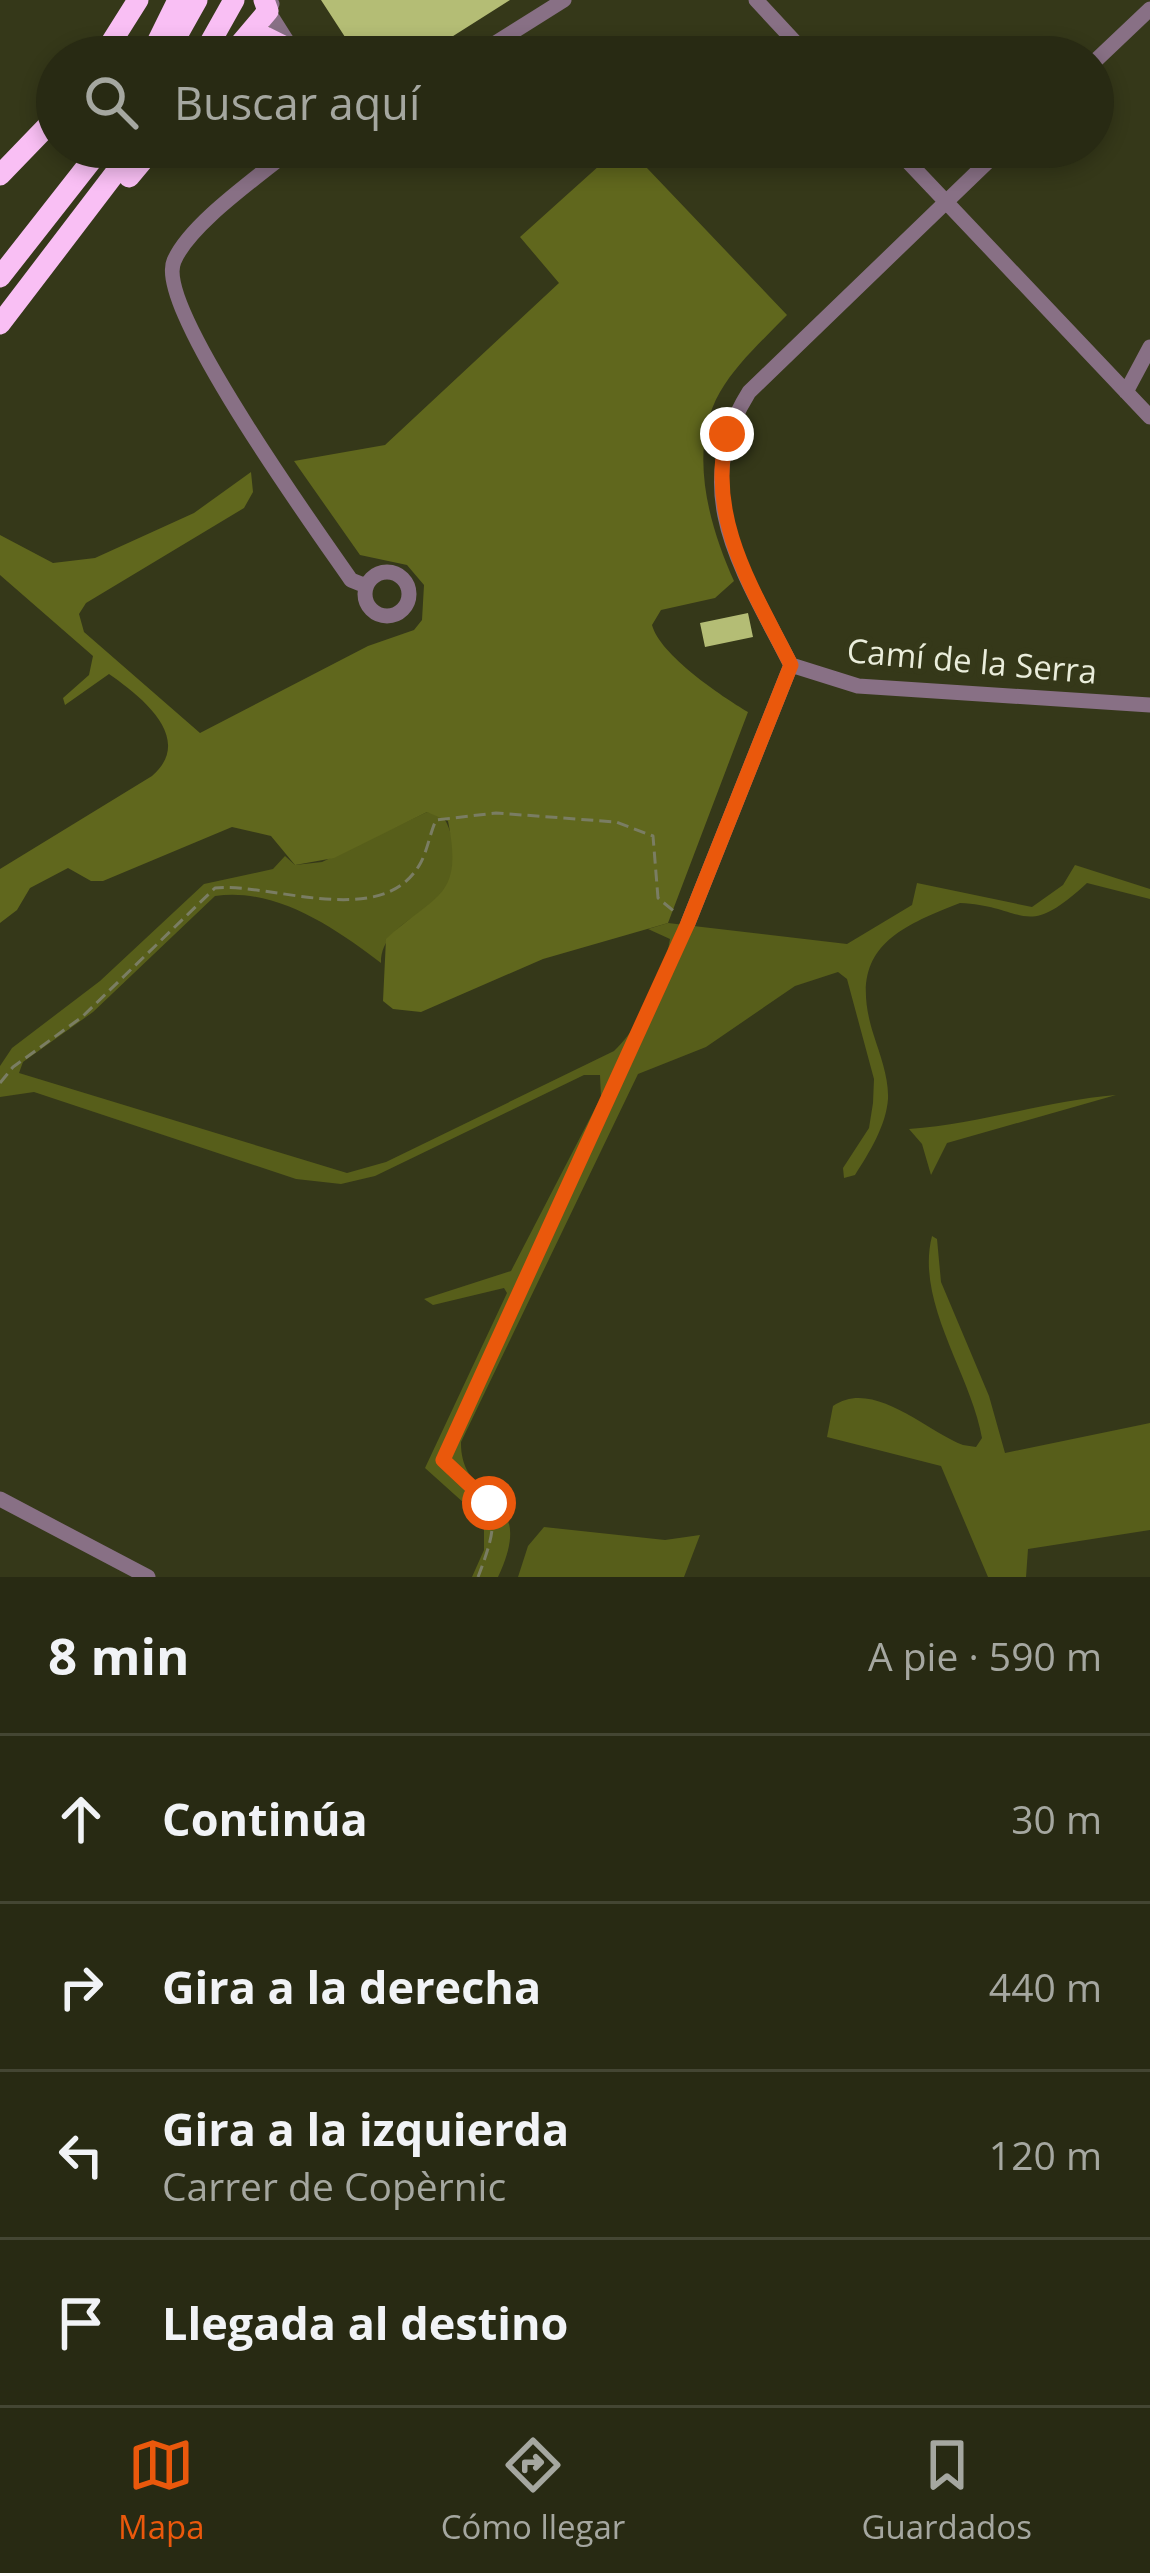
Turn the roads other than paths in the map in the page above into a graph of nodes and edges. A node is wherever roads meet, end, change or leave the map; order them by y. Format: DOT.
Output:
graph roads {
  1 [pos="138,0"];
  2 [pos="178,0"];
  3 [pos="197,0"];
  4 [pos="218,0"];
  5 [pos="234,0"];
  6 [pos="564,0"];
  7 [pos="756,0"];
  8 [pos="269,4"];
  9 [pos="1150,9"];
  10 [pos="115,36"];
  11 [pos="160,36"];
  12 [pos="177,36"];
  13 [pos="198,36"];
  14 [pos="214,36"];
  15 [pos="245,36"];
  16 [pos="286,36"];
  17 [pos="507,36"];
  18 [pos="789,36"];
  19 [pos="1114,43"];
  20 [pos="36,138"];
  21 [pos="86,168"];
  22 [pos="119,168"];
  23 [pos="133,168"];
  24 [pos="270,168"];
  25 [pos="914,168"];
  26 [pos="982,168"];
  27 [pos="0,176"];
  28 [pos="946,202"];
  29 [pos="76,226"];
  30 [pos="0,277"];
  31 [pos="0,324"];
  32 [pos="1150,347"];
  33 [pos="1126,392"];
  34 [pos="1150,417"];
  35 [pos="366,586"];
  36 [pos="791,665"];
  37 [pos="1150,705"];
  38 [pos="688,923"];
  39 [pos="0,1499"];
  40 [pos="148,1577"];
  1 -- 10 [label="highway"];
  2 -- 11 [label="highway"];
  3 -- 12 [label="highway"];
  4 -- 13 [label="highway"];
  5 -- 14 [label="highway"];
  6 -- 17 [label="street"];
  7 -- 18 [label="street"];
  8 -- 15 [label="highway"];
  8 -- 16 [label="street"];
  9 -- 19 [label="street"];
  20 -- 27 [label="highway"];
  21 -- 30 [label="highway"];
  22 -- 29 [label="highway"];
  23 -- 29 [label="highway"];
  24 -- 35 [label="street"];
  25 -- 28 [label="street"];
  26 -- 28 [label="street"];
  28 -- 33 [label="street"];
  28 -- 36 [label="street"];
  29 -- 31 [label="highway"];
  32 -- 33 [label="street"];
  33 -- 34 [label="street"];
  36 -- 37 [label="street, Camí de la Serra"];
  36 -- 38 [label="street"];
  39 -- 40 [label="street"];
}
